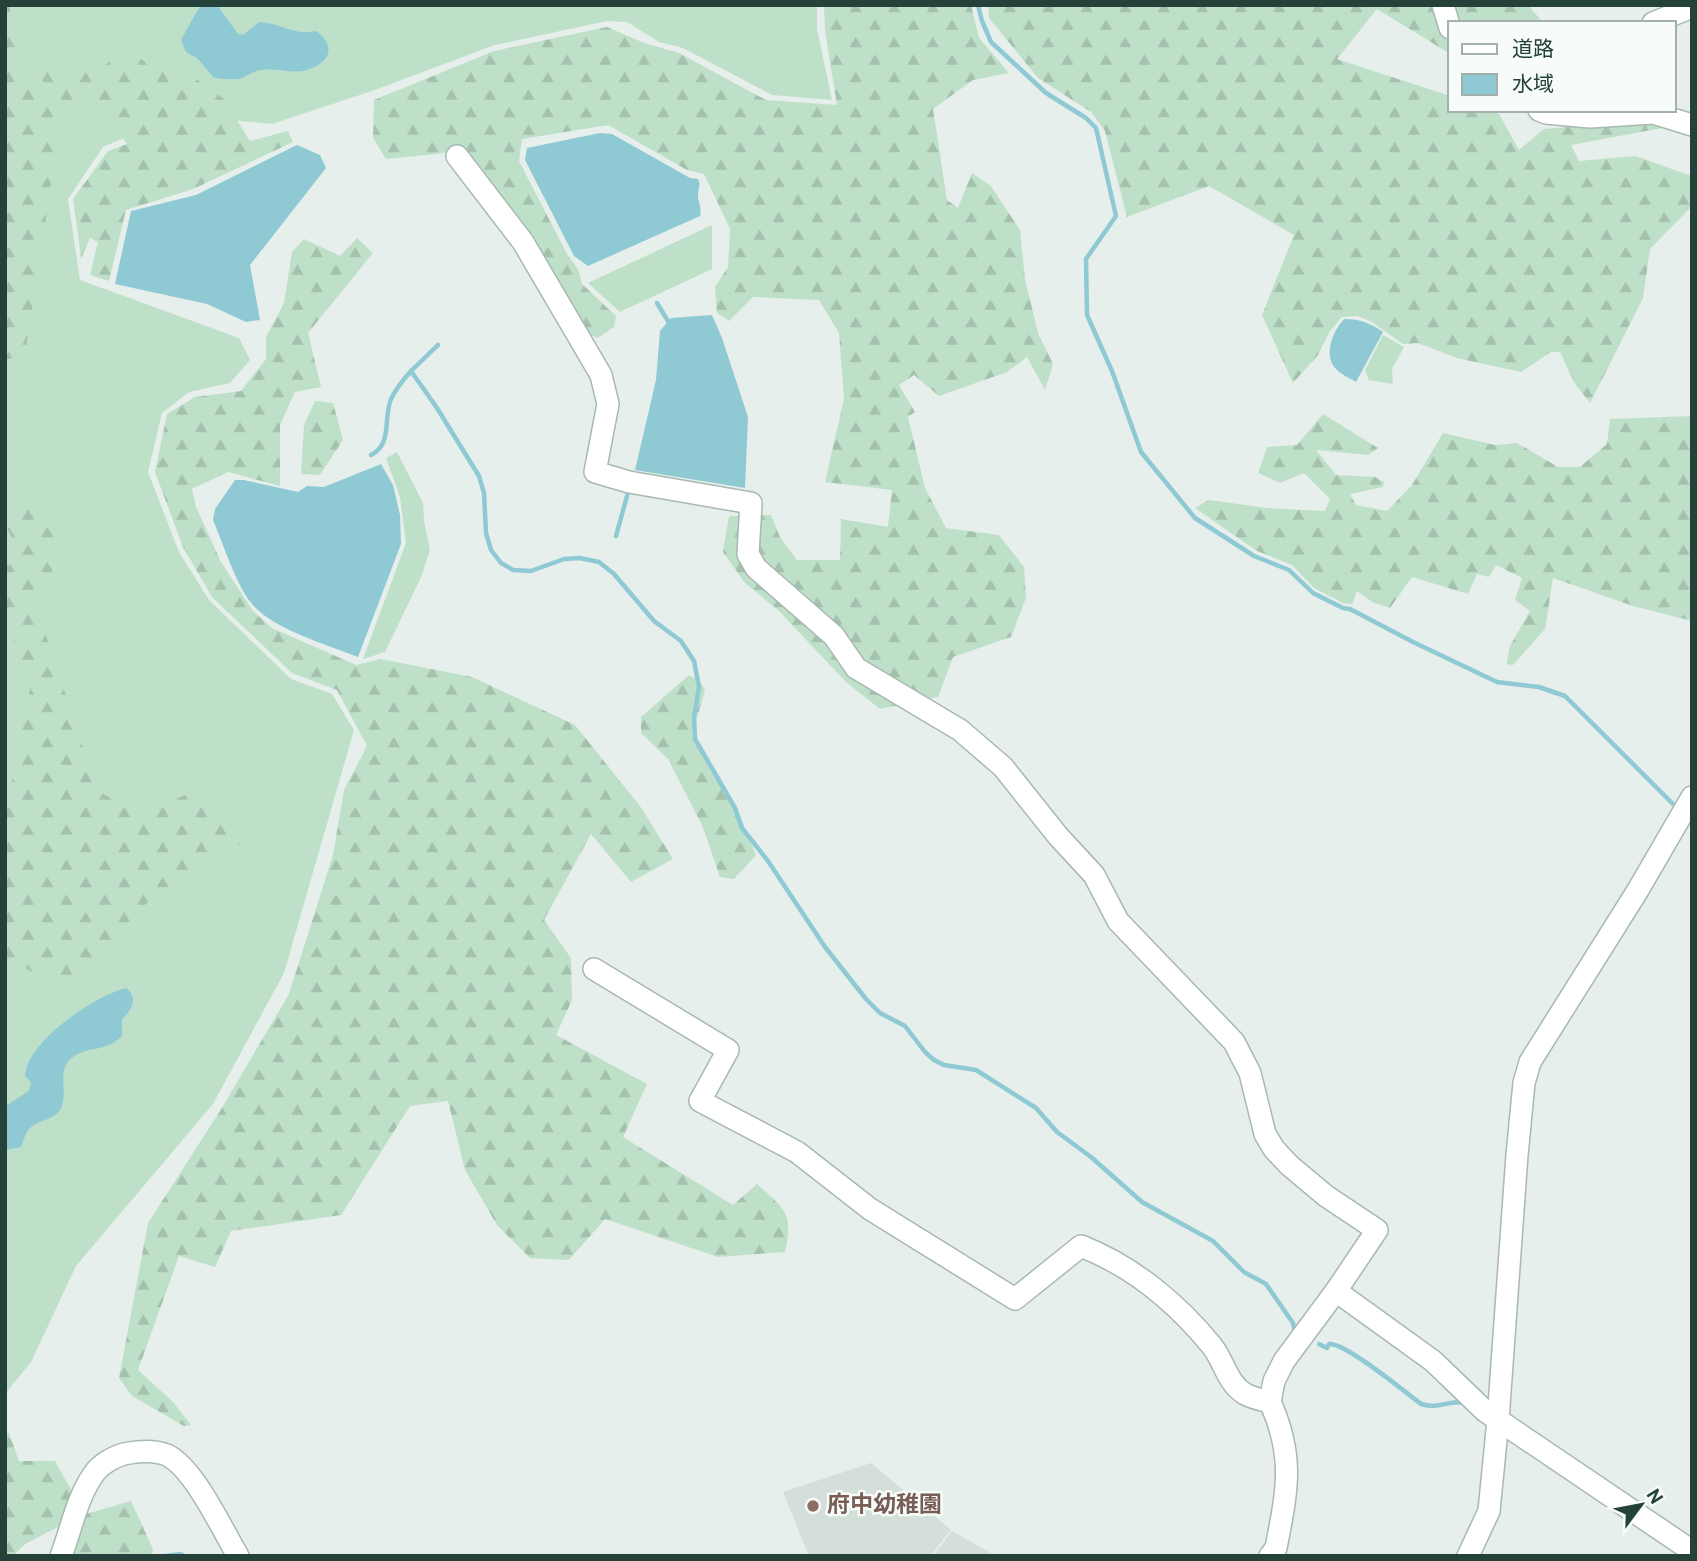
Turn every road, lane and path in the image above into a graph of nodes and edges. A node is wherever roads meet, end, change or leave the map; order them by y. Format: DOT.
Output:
graph roads {
  1 [pos="1692,7"];
  2 [pos="1658,21"];
  3 [pos="1544,112"];
  4 [pos="1640,112"];
  5 [pos="1692,125"];
  6 [pos="457,156"];
  7 [pos="1692,797"];
  8 [pos="594,969"];
  9 [pos="1336,1291"];
  10 [pos="1270,1402"];
  11 [pos="1498,1420"];
  12 [pos="1692,1551"];
  13 [pos="61,1556"];
  14 [pos="238,1556"];
  15 [pos="1270,1556"];
  16 [pos="1468,1556"];
  1 -- 2 [label="street"];
  3 -- 4 [label="street"];
  4 -- 5 [label="street"];
  6 -- 9 [label="street"];
  7 -- 11 [label="street"];
  8 -- 10 [label="street"];
  9 -- 10 [label="street"];
  9 -- 11 [label="street"];
  10 -- 15 [label="street"];
  11 -- 12 [label="street"];
  11 -- 16 [label="street"];
  13 -- 14 [label="street"];
}
